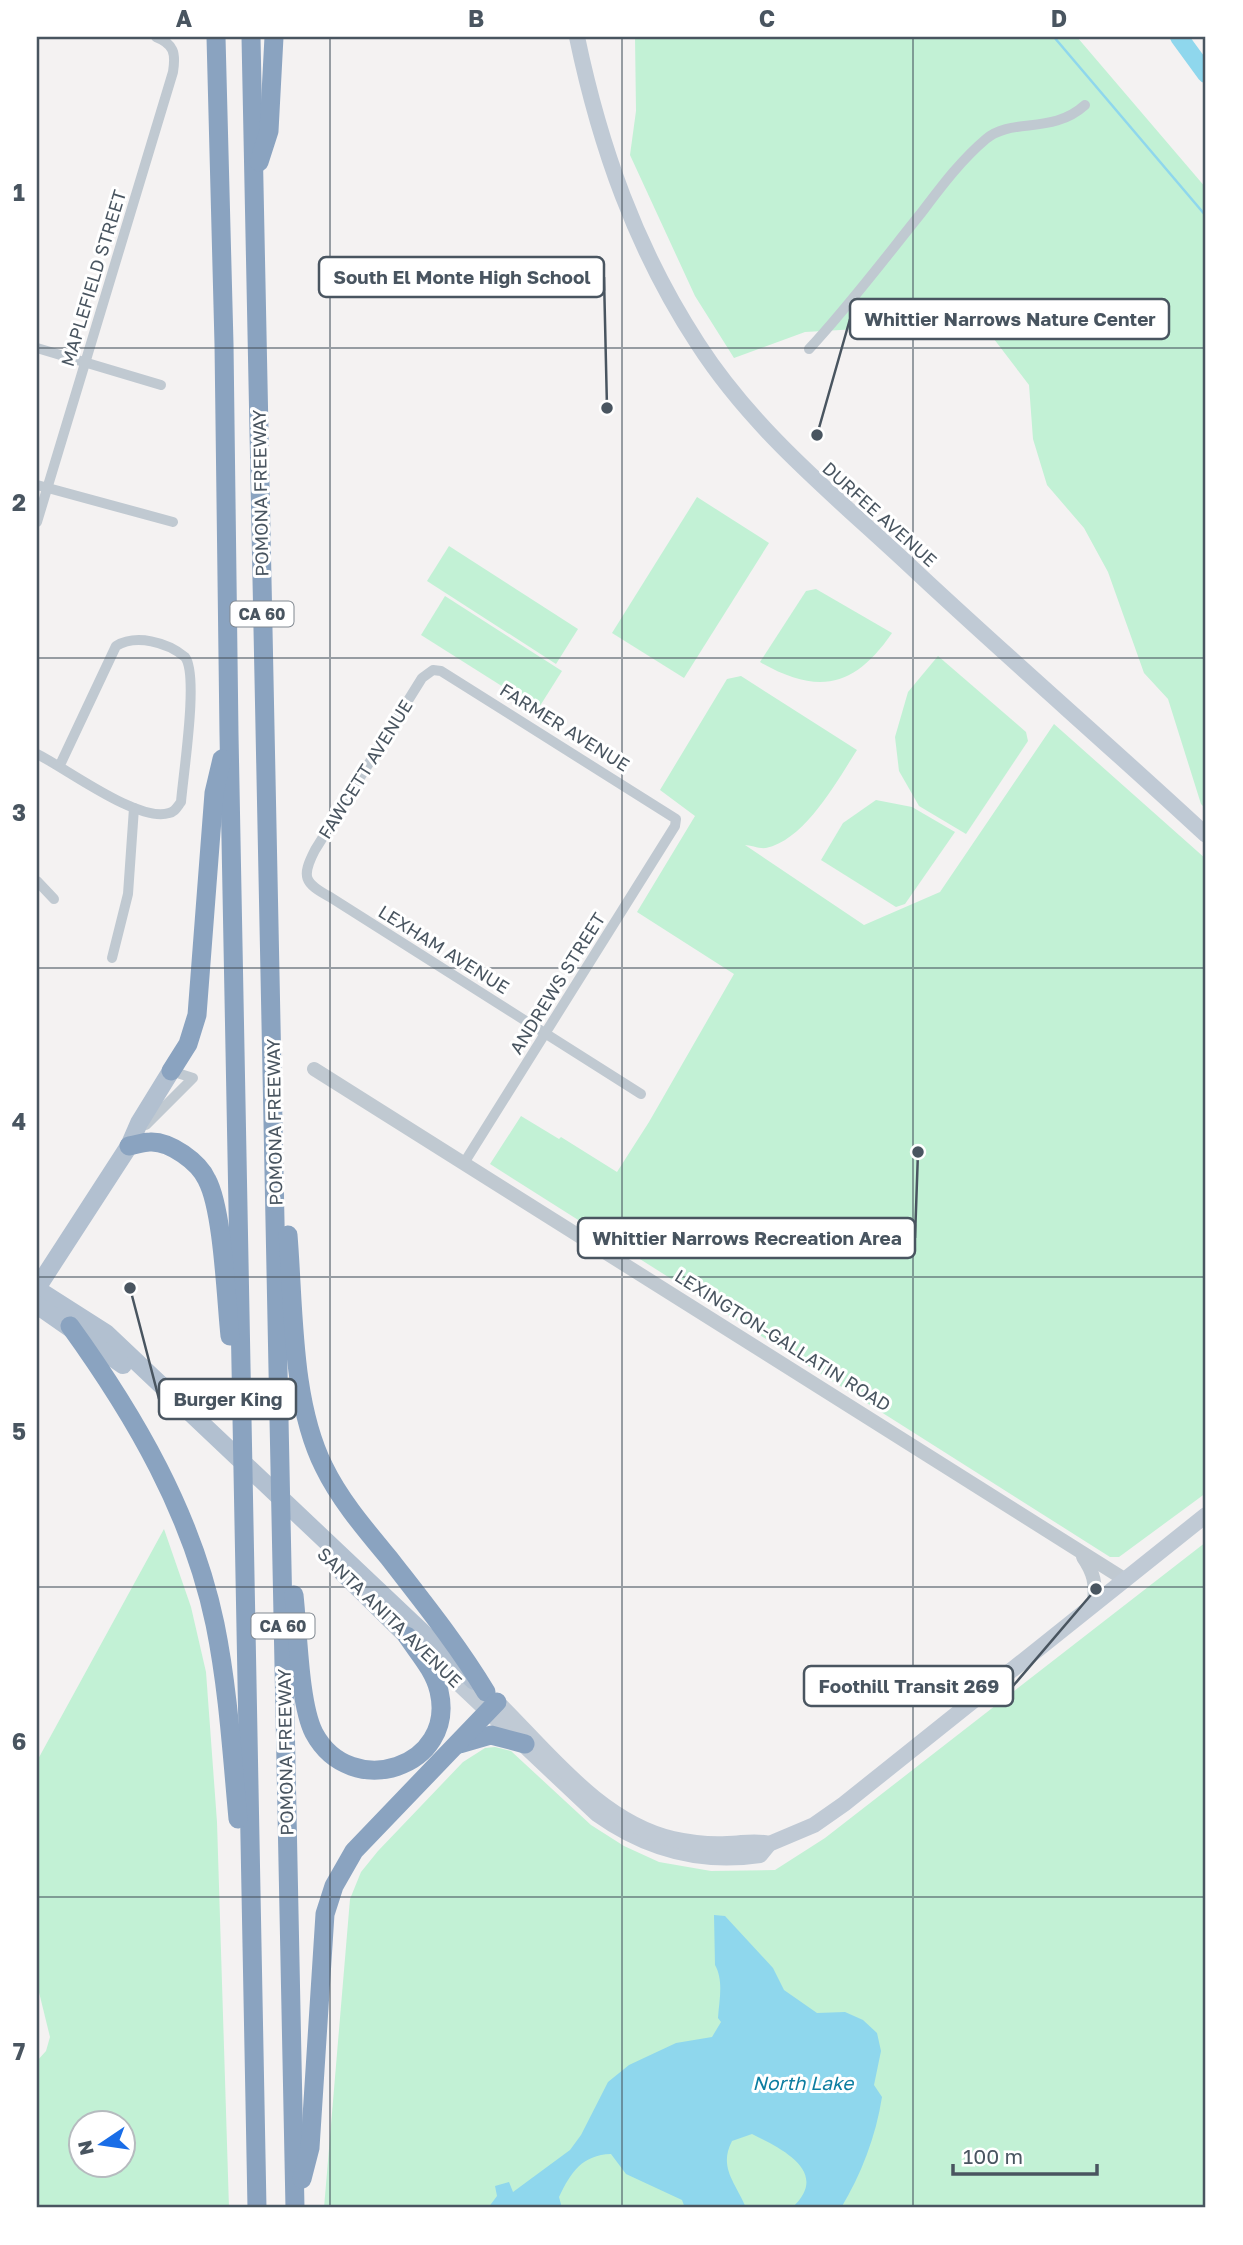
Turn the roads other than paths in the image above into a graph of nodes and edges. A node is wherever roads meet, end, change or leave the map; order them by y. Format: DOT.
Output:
graph roads {
  1 [pos="156,37"];
  2 [pos="202,37"];
  3 [pos="216,37"];
  4 [pos="250,37"];
  5 [pos="274,37"];
  6 [pos="576,37"];
  7 [pos="1085,105"];
  8 [pos="254,180"];
  9 [pos="219,193"];
  10 [pos="37,348"];
  11 [pos="809,349"];
  12 [pos="86,362"];
  13 [pos="161,385"];
  14 [pos="37,485"];
  15 [pos="49,489"];
  16 [pos="37,522"];
  17 [pos="173,522"];
  18 [pos="433,670"];
  19 [pos="229,734"];
  20 [pos="37,754"];
  21 [pos="60,765"];
  22 [pos="134,808"];
  23 [pos="676,819"];
  24 [pos="1206,835"];
  25 [pos="306,874"];
  26 [pos="37,881"];
  27 [pos="54,899"];
  28 [pos="112,958"];
  29 [pos="546,1034"];
  30 [pos="273,1048"];
  31 [pos="314,1069"];
  32 [pos="171,1071"];
  33 [pos="640,1094"];
  34 [pos="129,1146"];
  35 [pos="464,1163"];
  36 [pos="37,1288"];
  37 [pos="37,1305"];
  38 [pos="70,1326"];
  39 [pos="211,1440"];
  40 [pos="244,1459"];
  41 [pos="281,1481"];
  42 [pos="1206,1515"];
  43 [pos="313,1536"];
  44 [pos="1078,1550"];
  45 [pos="1124,1579"];
  46 [pos="1094,1603"];
  47 [pos="407,1636"];
  48 [pos="491,1702"];
  49 [pos="525,1744"];
  50 [pos="456,1746"];
  51 [pos="769,1844"];
  52 [pos="255,2006"];
  53 [pos="295,2206"];
  54 [pos="257,2208"];
  1 -- 12 [label="street, MAPLEFIELD STREET"];
  2 -- 9 [label="highway"];
  3 -- 9 [label="highway, POMONA FREEWAY / CA 60"];
  4 -- 8 [label="highway, POMONA FREEWAY / CA 60"];
  5 -- 8 [label="highway"];
  6 -- 24 [label="main road, DURFEE AVENUE"];
  7 -- 11 [label="street"];
  8 -- 30 [label="highway, POMONA FREEWAY / CA 60"];
  9 -- 19 [label="highway, POMONA FREEWAY / CA 60"];
  10 -- 12 [label="street"];
  12 -- 13 [label="street"];
  12 -- 15 [label="street, MAPLEFIELD STREET"];
  14 -- 15 [label="street"];
  15 -- 16 [label="street, MAPLEFIELD STREET"];
  15 -- 17 [label="street"];
  18 -- 23 [label="street, FARMER AVENUE"];
  18 -- 25 [label="street, FAWCETT AVENUE"];
  19 -- 32 [label="highway"];
  19 -- 40 [label="highway, POMONA FREEWAY / CA 60"];
  20 -- 21 [label="street"];
  21 -- 22 [label="street"];
  21 -- 22 [label="street"];
  22 -- 28 [label="street"];
  23 -- 29 [label="street, ANDREWS STREET"];
  25 -- 29 [label="street, LEXHAM AVENUE"];
  26 -- 27 [label="street"];
  29 -- 33 [label="street, LEXHAM AVENUE"];
  29 -- 35 [label="street, ANDREWS STREET"];
  30 -- 41 [label="highway, POMONA FREEWAY / CA 60"];
  30 -- 48 [label="highway"];
  31 -- 35 [label="street, LEXINGTON-GALLATIN ROAD"];
  32 -- 34 [label="main road"];
  34 -- 36 [label="main road"];
  34 -- 40 [label="highway"];
  35 -- 44 [label="street, LEXINGTON-GALLATIN ROAD"];
  36 -- 39 [label="main road, SANTA ANITA AVENUE"];
  37 -- 38 [label="main road, SANTA ANITA AVENUE"];
  38 -- 39 [label="main road, SANTA ANITA AVENUE"];
  38 -- 52 [label="highway"];
  39 -- 43 [label="main road, SANTA ANITA AVENUE"];
  40 -- 52 [label="highway, POMONA FREEWAY / CA 60"];
  41 -- 47 [label="highway"];
  41 -- 53 [label="highway, POMONA FREEWAY / CA 60"];
  42 -- 45 [label="main road, SANTA ANITA AVENUE"];
  43 -- 47 [label="main road, SANTA ANITA AVENUE"];
  43 -- 48 [label="main road, SANTA ANITA AVENUE"];
  44 -- 45 [label="street, LEXINGTON-GALLATIN ROAD"];
  44 -- 46 [label="street"];
  45 -- 46 [label="main road, SANTA ANITA AVENUE"];
  46 -- 51 [label="main road, SANTA ANITA AVENUE"];
  47 -- 48 [label="main road, SANTA ANITA AVENUE"];
  48 -- 49 [label="main road, SANTA ANITA AVENUE"];
  48 -- 50 [label="highway"];
  48 -- 51 [label="main road, SANTA ANITA AVENUE"];
  49 -- 50 [label="highway"];
  49 -- 51 [label="main road, SANTA ANITA AVENUE"];
  50 -- 53 [label="highway"];
  52 -- 54 [label="highway, POMONA FREEWAY / CA 60"];
}
